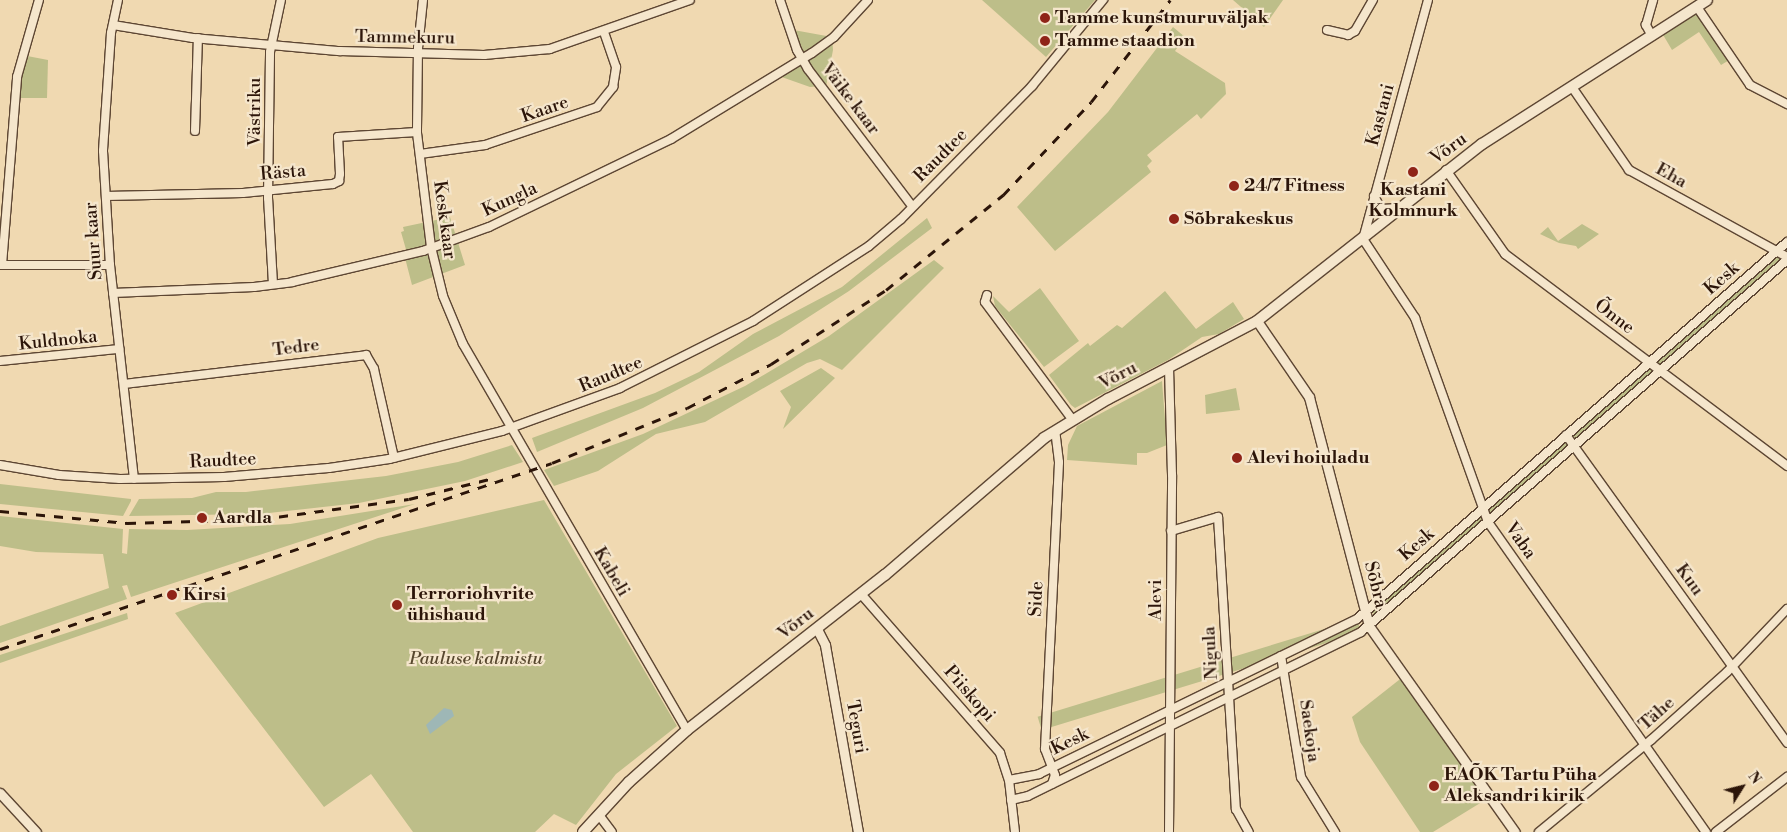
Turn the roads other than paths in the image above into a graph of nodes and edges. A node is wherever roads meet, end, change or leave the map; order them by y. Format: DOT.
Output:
graph roads {
  1 [pos="39,0"];
  2 [pos="118,0"];
  3 [pos="281,0"];
  4 [pos="424,0"];
  5 [pos="690,0"];
  6 [pos="780,0"];
  7 [pos="868,0"];
  8 [pos="1103,0"];
  9 [pos="1373,0"];
  10 [pos="1428,0"];
  11 [pos="1653,0"];
  12 [pos="1707,0"];
  13 [pos="1697,7"];
  14 [pos="113,25"];
  15 [pos="1327,30"];
  16 [pos="604,32"];
  17 [pos="1652,36"];
  18 [pos="198,38"];
  19 [pos="272,45"];
  20 [pos="418,55"];
  21 [pos="802,59"];
  22 [pos="1572,87"];
  23 [pos="1787,104"];
  24 [pos="195,131"];
  25 [pos="417,132"];
  26 [pos="420,154"];
  27 [pos="1446,170"];
  28 [pos="269,189"];
  29 [pos="1374,195"];
  30 [pos="106,196"];
  31 [pos="912,206"];
  32 [pos="1399,208"];
  33 [pos="1363,239"];
  34 [pos="1787,242"];
  35 [pos="431,247"];
  36 [pos="1776,252"];
  37 [pos="1787,259"];
  38 [pos="1,265"];
  39 [pos="110,265"];
  40 [pos="273,284"];
  41 [pos="113,293"];
  42 [pos="987,295"];
  43 [pos="1257,321"];
  44 [pos="119,349"];
  45 [pos="0,361"];
  46 [pos="1650,362"];
  47 [pos="1169,368"];
  48 [pos="1662,371"];
  49 [pos="124,384"];
  50 [pos="1072,420"];
  51 [pos="511,428"];
  52 [pos="1055,431"];
  53 [pos="1566,435"];
  54 [pos="1575,447"];
  55 [pos="394,458"];
  56 [pos="0,465"];
  57 [pos="1787,466"];
  58 [pos="134,479"];
  59 [pos="1482,508"];
  60 [pos="1488,522"];
  61 [pos="1171,531"];
  62 [pos="861,594"];
  63 [pos="1787,610"];
  64 [pos="1364,612"];
  65 [pos="1368,626"];
  66 [pos="817,629"];
  67 [pos="1281,656"];
  68 [pos="1731,666"];
  69 [pos="1286,670"];
  70 [pos="1228,682"];
  71 [pos="1229,698"];
  72 [pos="1171,710"];
  73 [pos="1171,726"];
  74 [pos="687,730"];
  75 [pos="1787,743"];
  76 [pos="1644,745"];
  77 [pos="1053,768"];
  78 [pos="1787,778"];
  79 [pos="1009,780"];
  80 [pos="1052,784"];
  81 [pos="0,793"];
  82 [pos="1011,800"];
  83 [pos="599,815"];
  84 [pos="36,832"];
  85 [pos="583,832"];
  86 [pos="612,832"];
  87 [pos="858,832"];
  88 [pos="1015,832"];
  89 [pos="1169,832"];
  90 [pos="1249,832"];
  91 [pos="1335,832"];
  92 [pos="1515,832"];
  93 [pos="1539,832"];
  94 [pos="1706,832"];
  95 [pos="1716,832"];
  1 -- 38 [label="street"];
  2 -- 14 [label="street, Suur kaar"];
  3 -- 19 [label="street, Västriku"];
  4 -- 20 [label="street, Kesk kaar"];
  5 -- 16 [label="street, Tammekuru"];
  6 -- 21 [label="street, Väike kaar"];
  7 -- 21 [label="street, Kungla"];
  8 -- 31 [label="street, Raudtee"];
  9 -- 15 [label="street"];
  10 -- 29 [label="street, Kastani"];
  11 -- 17 [label="street"];
  12 -- 13 [label="main road, Võru"];
  13 -- 17 [label="main road, Võru"];
  13 -- 23 [label="street"];
  14 -- 18 [label="street, Tammekuru"];
  14 -- 30 [label="street, Suur kaar"];
  16 -- 20 [label="street, Tammekuru"];
  16 -- 26 [label="street, Kaare"];
  17 -- 22 [label="main road, Võru"];
  18 -- 19 [label="street, Tammekuru"];
  18 -- 24 [label="street"];
  19 -- 20 [label="street, Tammekuru"];
  19 -- 28 [label="street, Västriku"];
  20 -- 25 [label="street, Kesk kaar"];
  21 -- 31 [label="street, Väike kaar"];
  21 -- 35 [label="street, Kungla"];
  22 -- 27 [label="main road, Võru"];
  22 -- 36 [label="street, Eha"];
  25 -- 26 [label="street, Kesk kaar"];
  25 -- 28 [label="street, Rästa"];
  26 -- 35 [label="street, Kesk kaar"];
  27 -- 32 [label="main road, Võru"];
  27 -- 46 [label="street, Õnne"];
  28 -- 30 [label="street, Rästa"];
  28 -- 40 [label="street, Västriku"];
  29 -- 32 [label="street"];
  29 -- 33 [label="street, Kastani"];
  30 -- 39 [label="street, Suur kaar"];
  31 -- 51 [label="street, Raudtee"];
  32 -- 33 [label="main road, Võru"];
  33 -- 43 [label="main road, Võru"];
  33 -- 59 [label="street, Vaba"];
  34 -- 36 [label="street, Kesk"];
  35 -- 40 [label="street, Kungla"];
  35 -- 51 [label="street, Kesk kaar"];
  36 -- 37 [label="street, Eha"];
  36 -- 46 [label="street, Kesk"];
  37 -- 48 [label="street, Kesk"];
  38 -- 39 [label="street"];
  39 -- 41 [label="street, Suur kaar"];
  40 -- 41 [label="street, Kungla"];
  41 -- 44 [label="street, Suur kaar"];
  42 -- 50 [label="street"];
  43 -- 47 [label="main road, Võru"];
  43 -- 64 [label="street, Sõbra"];
  44 -- 45 [label="street, Kuldnoka"];
  44 -- 49 [label="street, Suur kaar"];
  46 -- 48 [label="street, Õnne"];
  46 -- 53 [label="street, Kesk"];
  47 -- 50 [label="main road, Võru"];
  47 -- 61 [label="street, Alevi"];
  48 -- 54 [label="street, Kesk"];
  48 -- 57 [label="street, Õnne"];
  49 -- 55 [label="street, Tedre"];
  49 -- 58 [label="street, Suur kaar"];
  50 -- 52 [label="main road, Võru"];
  51 -- 55 [label="street, Raudtee"];
  51 -- 74 [label="street, Kabeli"];
  52 -- 62 [label="main road, Võru"];
  52 -- 77 [label="street, Side"];
  53 -- 54 [label="street, Kuu"];
  53 -- 59 [label="street, Kesk"];
  54 -- 60 [label="street, Kesk"];
  54 -- 68 [label="street, Kuu"];
  55 -- 58 [label="street, Raudtee"];
  56 -- 58 [label="street, Raudtee"];
  59 -- 60 [label="street, Vaba"];
  59 -- 64 [label="street, Kesk"];
  60 -- 65 [label="street, Kesk"];
  60 -- 76 [label="street, Vaba"];
  61 -- 70 [label="street, Nigula"];
  61 -- 72 [label="street, Alevi"];
  62 -- 66 [label="main road, Võru"];
  62 -- 79 [label="street, Piiskopi"];
  63 -- 68 [label="street, Tähe"];
  64 -- 65 [label="street, Sõbra"];
  64 -- 67 [label="street, Kesk"];
  65 -- 69 [label="street, Kesk"];
  65 -- 92 [label="street, Sõbra"];
  66 -- 74 [label="main road, Võru"];
  66 -- 87 [label="street, Teguri"];
  67 -- 69 [label="street, Saekoja"];
  67 -- 70 [label="street, Kesk"];
  68 -- 75 [label="street, Kuu"];
  68 -- 76 [label="street, Tähe"];
  69 -- 71 [label="street, Kesk"];
  69 -- 91 [label="street, Saekoja"];
  70 -- 71 [label="street, Nigula"];
  70 -- 72 [label="street, Kesk"];
  71 -- 73 [label="street, Kesk"];
  71 -- 90 [label="street, Nigula"];
  72 -- 73 [label="street, Alevi"];
  72 -- 77 [label="street, Kesk"];
  73 -- 80 [label="street, Kesk"];
  73 -- 89 [label="street, Alevi"];
  74 -- 83 [label="main road, Võru"];
  76 -- 93 [label="street, Tähe"];
  76 -- 94 [label="street, Vaba"];
  77 -- 79 [label="street, Kesk"];
  77 -- 80 [label="street"];
  78 -- 95 [label="street"];
  79 -- 82 [label="street, Piiskopi"];
  80 -- 82 [label="street, Kesk"];
  81 -- 84 [label="street"];
  82 -- 88 [label="street, Piiskopi"];
  83 -- 85 [label="main road, Võru"];
  83 -- 86 [label="street"];
}
